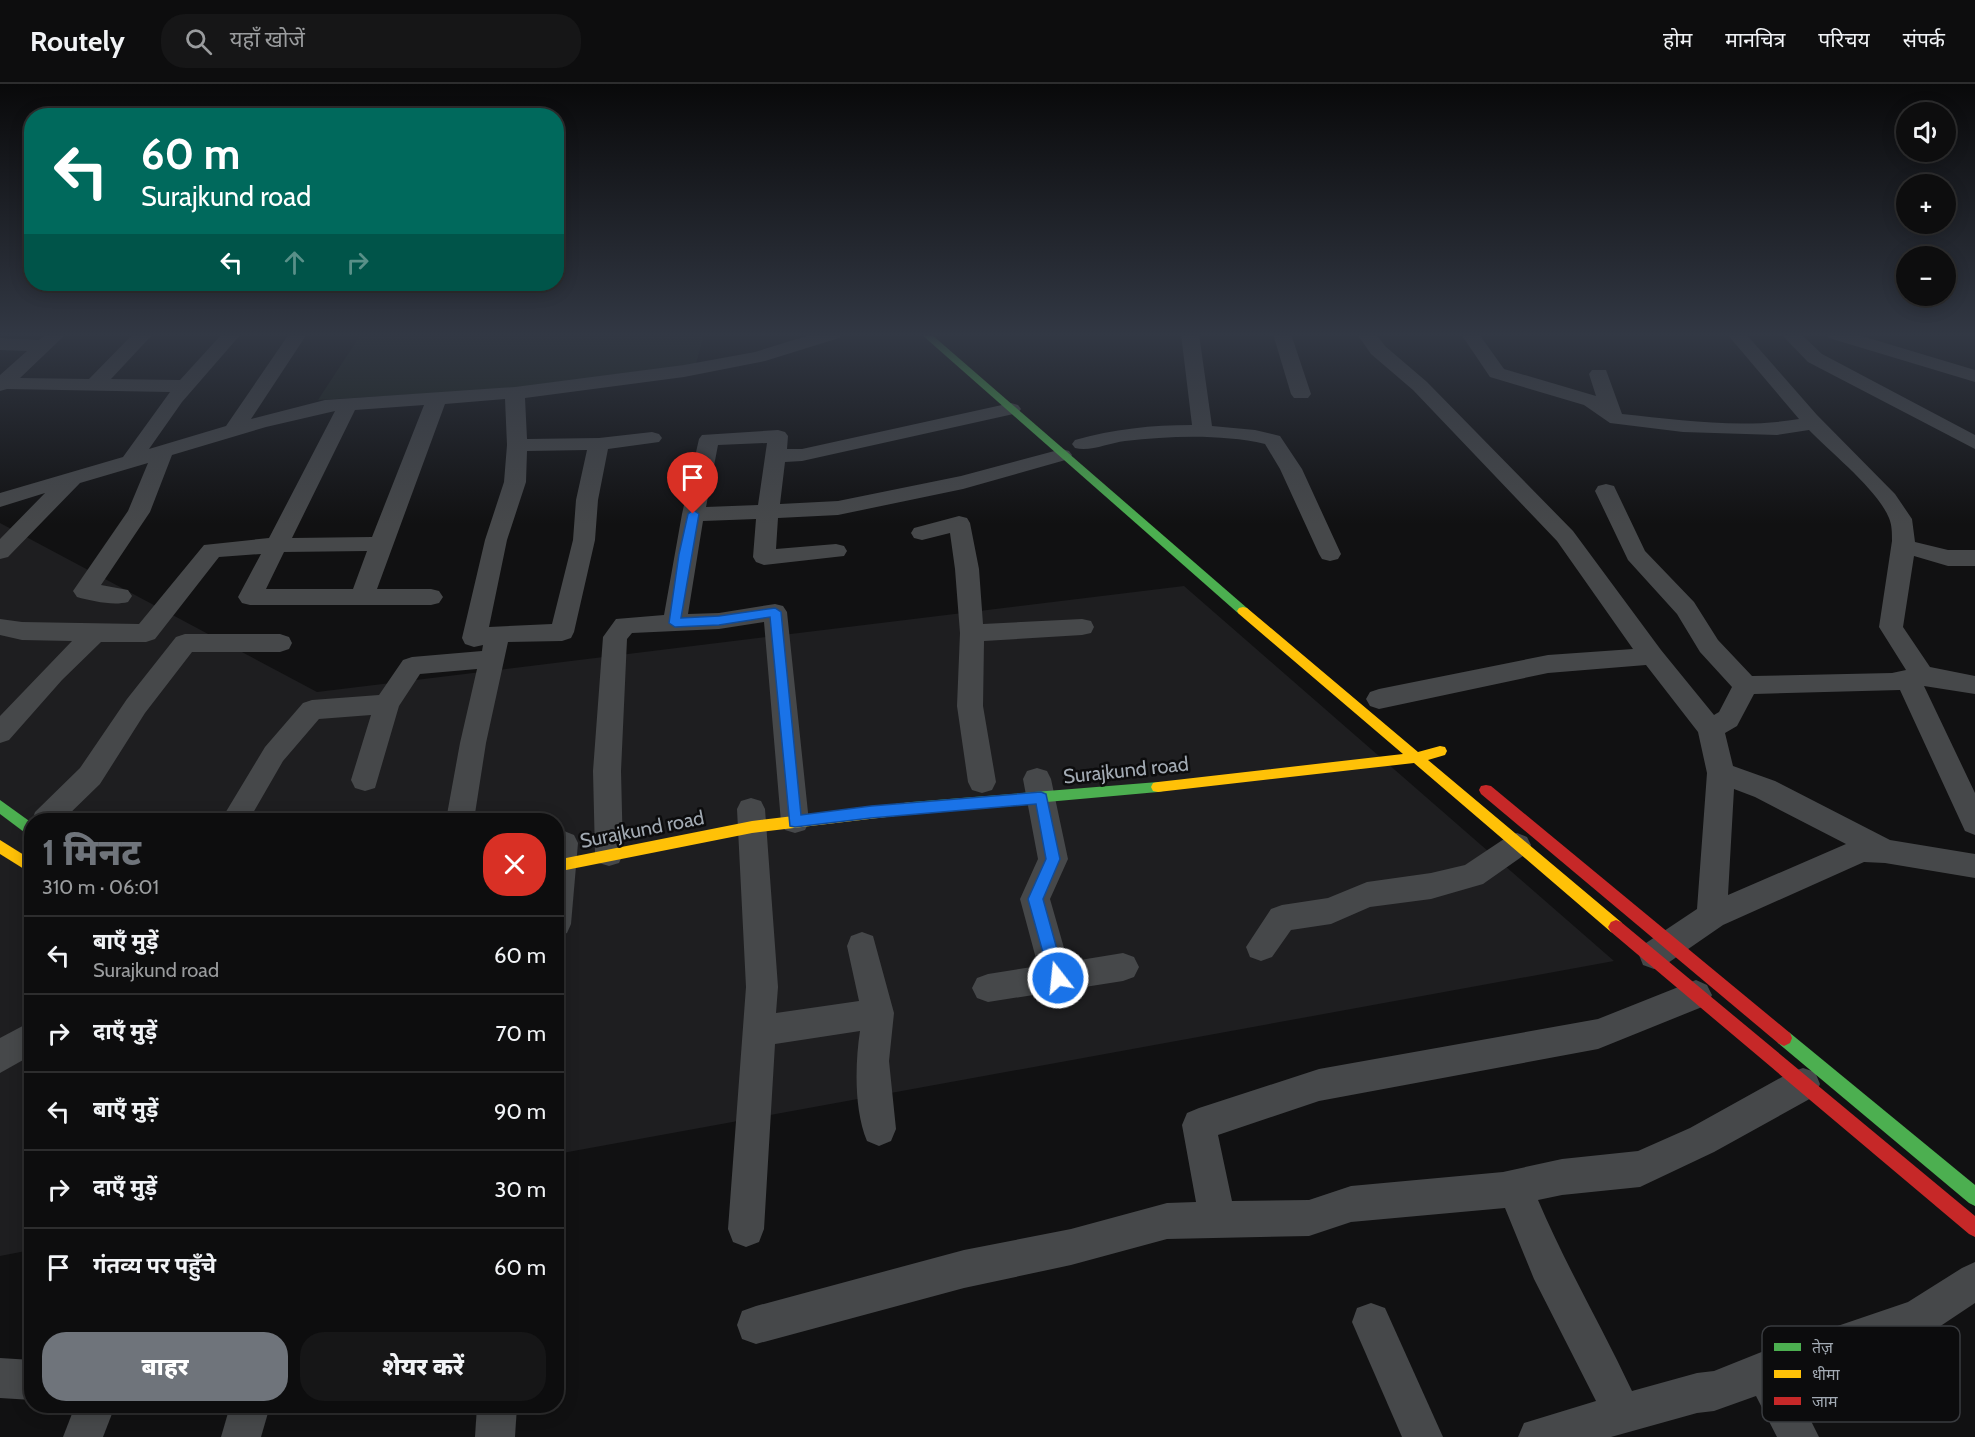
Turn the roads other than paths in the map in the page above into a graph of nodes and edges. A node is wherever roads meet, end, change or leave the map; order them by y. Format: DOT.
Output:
graph roads {
  1 [pos="176,397"];
  2 [pos="256,397"];
  3 [pos="450,397"];
  4 [pos="515,397"];
  5 [pos="997,397"];
  6 [pos="1198,397"];
  7 [pos="1431,397"];
  8 [pos="1578,397"];
  9 [pos="1606,397"];
  10 [pos="1791,397"];
  11 [pos="1889,397"];
  12 [pos="437,398"];
  13 [pos="348,405"];
  14 [pos="1011,409"];
  15 [pos="1612,415"];
  16 [pos="1813,423"];
  17 [pos="234,430"];
  18 [pos="1203,432"];
  19 [pos="652,438"];
  20 [pos="1081,443"];
  21 [pos="1975,443"];
  22 [pos="599,444"];
  23 [pos="517,446"];
  24 [pos="164,450"];
  25 [pos="1060,453"];
  26 [pos="776,456"];
  27 [pos="131,460"];
  28 [pos="76,476"];
  29 [pos="1606,491"];
  30 [pos="0,500"];
  31 [pos="768,512"];
  32 [pos="693,514"];
  33 [pos="922,533"];
  34 [pos="278,544"];
  35 [pos="380,544"];
  36 [pos="1903,546"];
  37 [pos="836,550"];
  38 [pos="0,552"];
  39 [pos="1330,554"];
  40 [pos="1975,558"];
  41 [pos="120,596"];
  42 [pos="362,597"];
  43 [pos="431,597"];
  44 [pos="675,623"];
  45 [pos="0,627"];
  46 [pos="1082,627"];
  47 [pos="95,633"];
  48 [pos="972,633"];
  49 [pos="280,643"];
  50 [pos="495,647"];
  51 [pos="1652,656"];
  52 [pos="1915,678"];
  53 [pos="1746,685"];
  54 [pos="1975,685"];
  55 [pos="1381,701"];
  56 [pos="387,704"];
  57 [pos="1711,729"];
  58 [pos="0,733"];
  59 [pos="1410,735"];
  60 [pos="1392,739"];
  61 [pos="1426,739"];
  62 [pos="1370,742"];
  63 [pos="1415,758"];
  64 [pos="1130,771"];
  65 [pos="1721,773"];
  66 [pos="365,780"];
  67 [pos="1477,782"];
  68 [pos="1038,784"];
  69 [pos="982,787"];
  70 [pos="1135,789"];
  71 [pos="0,806"];
  72 [pos="772,811"];
  73 [pos="52,813"];
  74 [pos="239,813"];
  75 [pos="461,813"];
  76 [pos="1975,824"];
  77 [pos="24,826"];
  78 [pos="609,839"];
  79 [pos="24,843"];
  80 [pos="1516,845"];
  81 [pos="1885,851"];
  82 [pos="564,852"];
  83 [pos="14,856"];
  84 [pos="1975,866"];
  85 [pos="1712,916"];
  86 [pos="862,946"];
  87 [pos="1261,947"];
  88 [pos="1660,950"];
  89 [pos="1123,967"];
  90 [pos="1058,978"];
  91 [pos="988,988"];
  92 [pos="1696,995"];
  93 [pos="878,1012"];
  94 [pos="759,1030"];
  95 [pos="24,1041"];
  96 [pos="0,1057"];
  97 [pos="1803,1084"];
  98 [pos="879,1129"];
  99 [pos="1514,1187"];
  100 [pos="1975,1197"];
  101 [pos="1218,1220"];
  102 [pos="1975,1228"];
  103 [pos="746,1229"];
  104 [pos="1975,1281"];
  105 [pos="1371,1322"];
  106 [pos="756,1325"];
  107 [pos="1893,1326"];
  108 [pos="1762,1372"];
  109 [pos="0,1378"];
  110 [pos="24,1380"];
  111 [pos="92,1413"];
  112 [pos="248,1413"];
  113 [pos="497,1413"];
  114 [pos="1622,1413"];
  115 [pos="1791,1422"];
  116 [pos="83,1437"];
  117 [pos="241,1437"];
  118 [pos="495,1437"];
  119 [pos="1423,1437"];
  120 [pos="1538,1437"];
  121 [pos="1799,1437"];
  1 -- 27 [label="street"];
  2 -- 17 [label="street"];
  3 -- 12 [label="street"];
  4 -- 23 [label="street"];
  5 -- 14 [label="main road"];
  6 -- 18 [label="street"];
  7 -- 51 [label="street"];
  8 -- 15 [label="street"];
  9 -- 15 [label="street"];
  10 -- 16 [label="street"];
  11 -- 21 [label="street"];
  12 -- 13 [label="street"];
  12 -- 35 [label="street"];
  13 -- 17 [label="street"];
  13 -- 34 [label="street"];
  14 -- 25 [label="main road"];
  14 -- 26 [label="street"];
  15 -- 16 [label="street"];
  16 -- 36 [label="street"];
  17 -- 24 [label="street"];
  18 -- 20 [label="street"];
  18 -- 39 [label="street"];
  19 -- 22 [label="street"];
  20 -- 25 [label="main road"];
  22 -- 23 [label="street"];
  22 -- 50 [label="street"];
  23 -- 50 [label="street"];
  24 -- 27 [label="street"];
  24 -- 41 [label="street"];
  25 -- 31 [label="street"];
  25 -- 60 [label="main road"];
  26 -- 31 [label="street"];
  26 -- 32 [label="street"];
  27 -- 28 [label="street"];
  28 -- 30 [label="street"];
  28 -- 38 [label="street"];
  29 -- 53 [label="street"];
  31 -- 32 [label="street"];
  31 -- 37 [label="street"];
  32 -- 44 [label="street"];
  33 -- 48 [label="street"];
  34 -- 35 [label="street"];
  34 -- 42 [label="street"];
  34 -- 47 [label="street"];
  35 -- 42 [label="street"];
  36 -- 40 [label="street"];
  36 -- 52 [label="street"];
  42 -- 43 [label="street"];
  44 -- 72 [label="street"];
  44 -- 78 [label="street"];
  45 -- 47 [label="street"];
  46 -- 48 [label="street"];
  47 -- 58 [label="street"];
  48 -- 69 [label="street"];
  49 -- 73 [label="street"];
  50 -- 56 [label="street"];
  50 -- 75 [label="street"];
  51 -- 55 [label="street"];
  51 -- 57 [label="street"];
  52 -- 53 [label="street"];
  52 -- 54 [label="street"];
  52 -- 76 [label="street"];
  53 -- 57 [label="street"];
  56 -- 66 [label="street"];
  56 -- 74 [label="street"];
  57 -- 65 [label="street"];
  59 -- 60 [label="main road"];
  60 -- 62 [label="main road"];
  60 -- 63 [label="main road"];
  61 -- 63 [label="main road, Surajkund road"];
  63 -- 70 [label="main road, Surajkund road"];
  63 -- 80 [label="main road"];
  64 -- 70 [label="main road"];
  65 -- 81 [label="street"];
  65 -- 85 [label="street"];
  67 -- 88 [label="main road"];
  68 -- 69 [label="main road, Surajkund road"];
  68 -- 70 [label="main road, Surajkund road"];
  68 -- 90 [label="street"];
  69 -- 72 [label="main road, Surajkund road"];
  71 -- 77 [label="main road"];
  72 -- 78 [label="main road, Surajkund road"];
  72 -- 94 [label="street"];
  78 -- 82 [label="main road, Surajkund road"];
  79 -- 83 [label="street"];
  80 -- 87 [label="street"];
  80 -- 88 [label="main road"];
  81 -- 84 [label="street"];
  81 -- 85 [label="street"];
  85 -- 88 [label="street"];
  86 -- 93 [label="street"];
  88 -- 92 [label="main road"];
  88 -- 100 [label="main road"];
  89 -- 90 [label="street"];
  90 -- 91 [label="street"];
  92 -- 97 [label="main road"];
  92 -- 101 [label="street"];
  93 -- 94 [label="street"];
  93 -- 98 [label="street"];
  94 -- 103 [label="street"];
  95 -- 96 [label="street"];
  97 -- 99 [label="street"];
  97 -- 102 [label="main road"];
  99 -- 101 [label="street"];
  99 -- 114 [label="street"];
  101 -- 106 [label="street"];
  104 -- 107 [label="street"];
  105 -- 119 [label="street"];
  108 -- 114 [label="street"];
  109 -- 110 [label="street"];
  111 -- 116 [label="street"];
  112 -- 117 [label="street"];
  113 -- 118 [label="street"];
  114 -- 120 [label="street"];
  115 -- 121 [label="street"];
}
